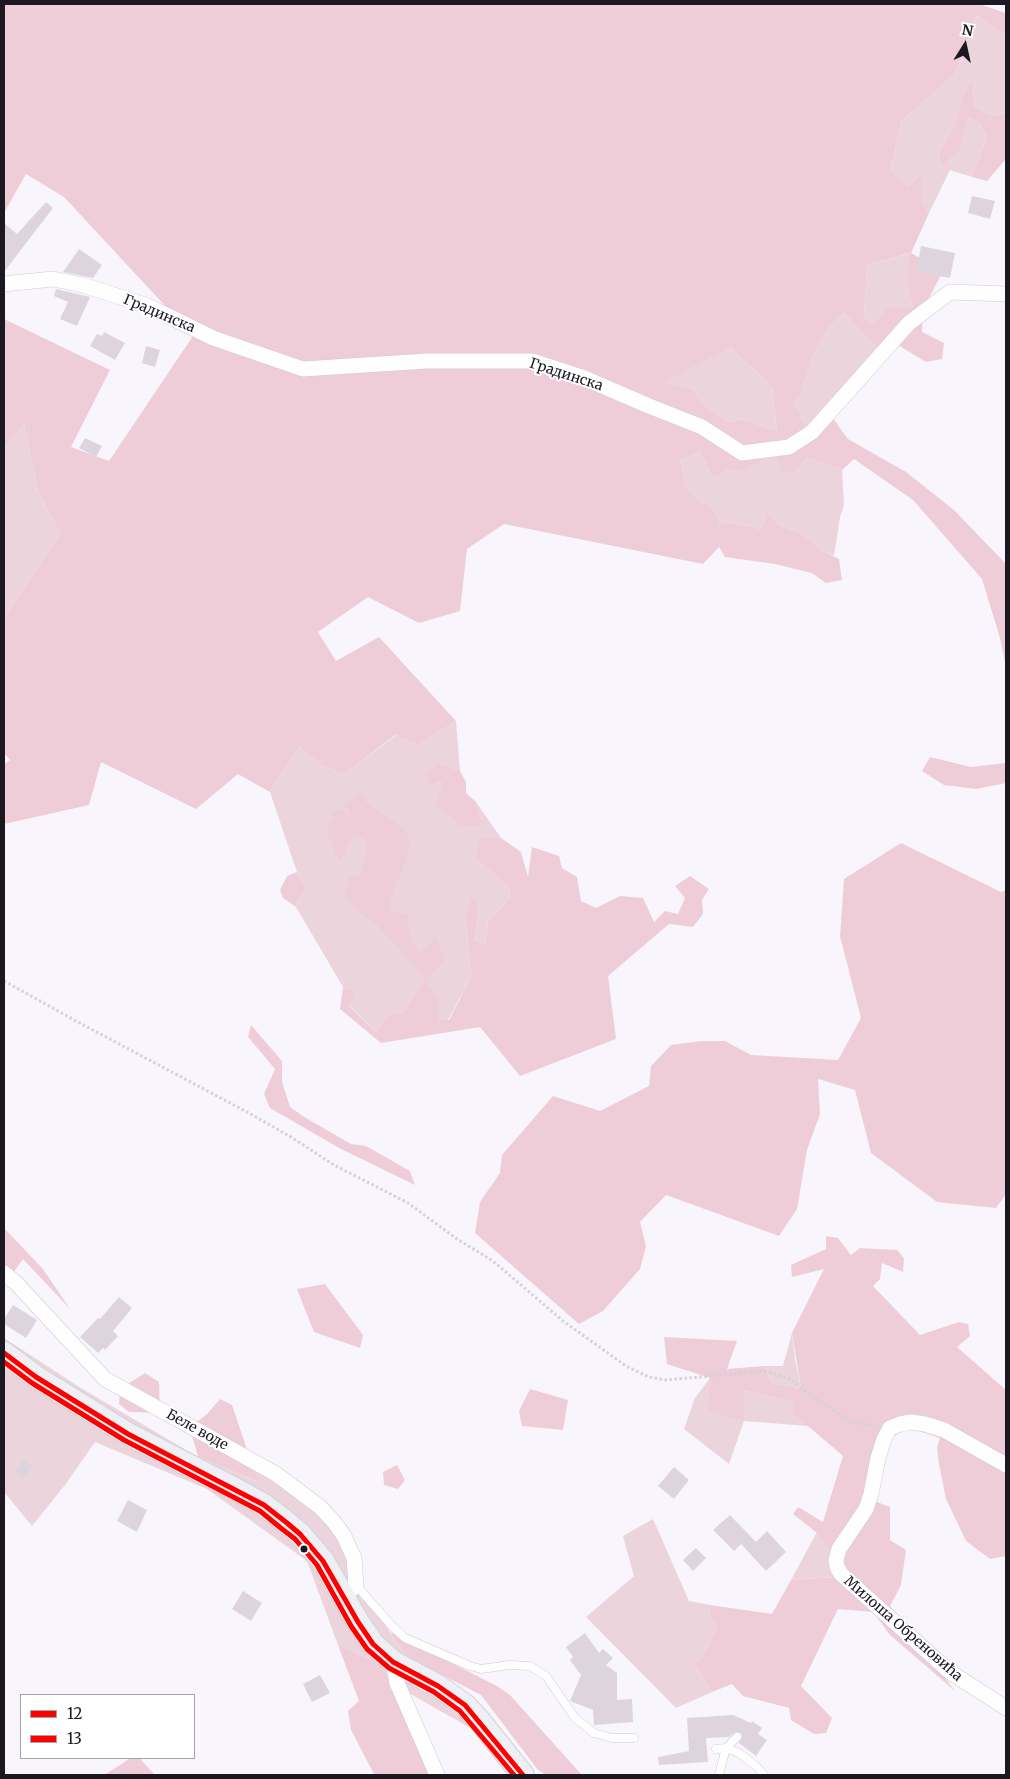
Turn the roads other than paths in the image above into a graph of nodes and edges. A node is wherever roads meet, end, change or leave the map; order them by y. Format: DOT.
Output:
graph roads {
  1 [pos="4,284"];
  2 [pos="1006,294"];
  3 [pos="4,1274"];
  4 [pos="4,1353"];
  5 [pos="1006,1465"];
  6 [pos="350,1591"];
  7 [pos="393,1662"];
  8 [pos="1006,1708"];
  9 [pos="736,1737"];
  10 [pos="634,1738"];
  11 [pos="726,1748"];
  12 [pos="716,1749"];
  13 [pos="437,1775"];
  14 [pos="523,1775"];
  15 [pos="719,1775"];
  16 [pos="764,1775"];
  1 -- 2 [label="street, Градинска"];
  3 -- 6 [label="street, Беле воде"];
  4 -- 6 [label="main road"];
  5 -- 8 [label="street, Милоша Обреновића"];
  6 -- 7 [label="main road"];
  6 -- 10 [label="lane"];
  7 -- 13 [label="street"];
  7 -- 14 [label="main road"];
  9 -- 11 [label="lane"];
  11 -- 12 [label="lane"];
  11 -- 15 [label="lane"];
  11 -- 16 [label="lane"];
}
